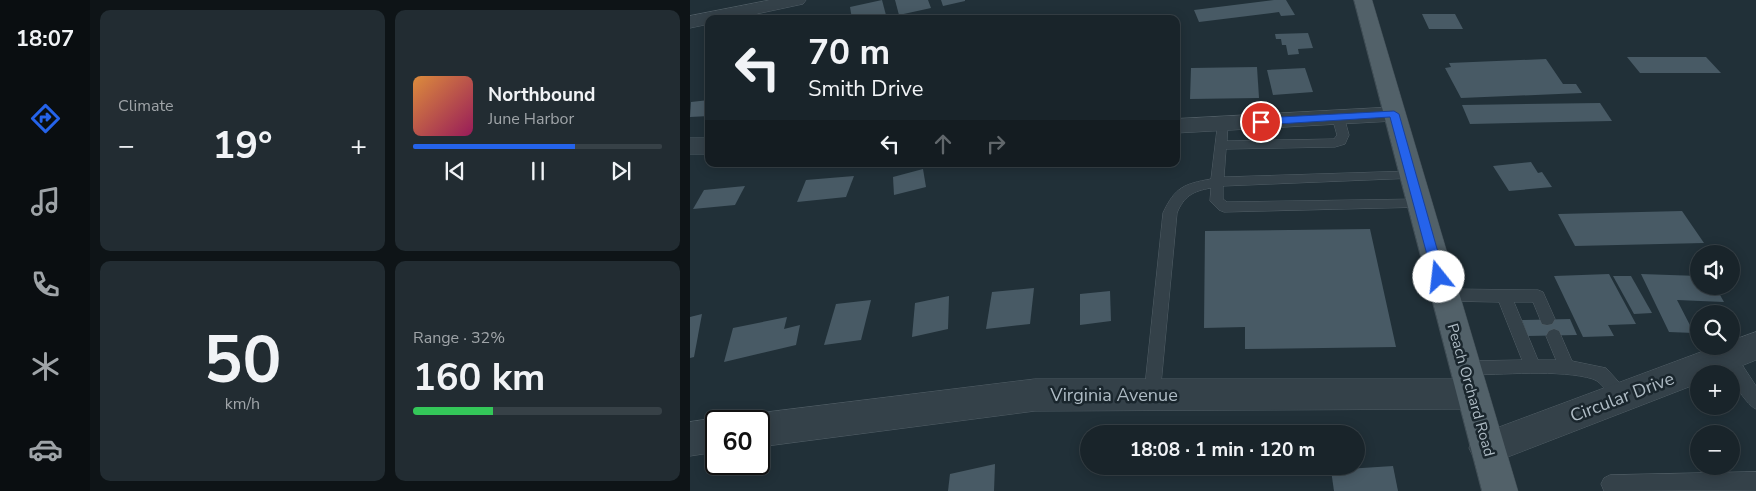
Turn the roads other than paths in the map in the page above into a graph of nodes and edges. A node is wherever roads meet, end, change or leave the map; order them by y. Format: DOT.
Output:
graph roads {
  1 [pos="797,0"];
  2 [pos="1363,0"];
  3 [pos="724,15"];
  4 [pos="705,19"];
  5 [pos="690,22"];
  6 [pos="1394,114"];
  7 [pos="1180,127"];
  8 [pos="1221,134"];
  9 [pos="690,146"];
  10 [pos="705,146"];
  11 [pos="1411,175"];
  12 [pos="1217,182"];
  13 [pos="1419,204"];
  14 [pos="1444,295"];
  15 [pos="1504,296"];
  16 [pos="1547,319"];
  17 [pos="1554,336"];
  18 [pos="1742,351"];
  19 [pos="1533,367"];
  20 [pos="1567,368"];
  21 [pos="1468,381"];
  22 [pos="1152,394"];
  23 [pos="1621,397"];
  24 [pos="1756,401"];
  25 [pos="770,429"];
  26 [pos="705,437"];
  27 [pos="690,439"];
  28 [pos="1487,448"];
  29 [pos="1756,481"];
  30 [pos="1697,486"];
  31 [pos="1500,491"];
  32 [pos="1613,491"];
  1 -- 3 [label="street"];
  2 -- 6 [label="main road, Peach Orchard Road"];
  4 -- 5 [label="street"];
  6 -- 8 [label="street"];
  6 -- 11 [label="main road, Peach Orchard Road"];
  7 -- 8 [label="street"];
  8 -- 12 [label="lane"];
  9 -- 10 [label="street"];
  11 -- 12 [label="lane"];
  11 -- 13 [label="main road, Peach Orchard Road"];
  12 -- 13 [label="lane"];
  12 -- 22 [label="lane"];
  13 -- 14 [label="main road, Peach Orchard Road"];
  14 -- 15 [label="lane"];
  14 -- 21 [label="main road, Peach Orchard Road"];
  15 -- 16 [label="lane"];
  15 -- 19 [label="lane"];
  17 -- 20 [label="lane"];
  18 -- 23 [label="street, Circular Drive"];
  18 -- 24 [label="lane"];
  19 -- 20 [label="lane"];
  19 -- 21 [label="lane"];
  20 -- 23 [label="lane"];
  21 -- 22 [label="street, Virginia Avenue"];
  21 -- 28 [label="main road, Peach Orchard Road"];
  22 -- 25 [label="street, Virginia Avenue"];
  23 -- 28 [label="street, Circular Drive"];
  26 -- 27 [label="street"];
  28 -- 31 [label="main road, Peach Orchard Road"];
  29 -- 30 [label="lane"];
  30 -- 32 [label="lane"];
}
